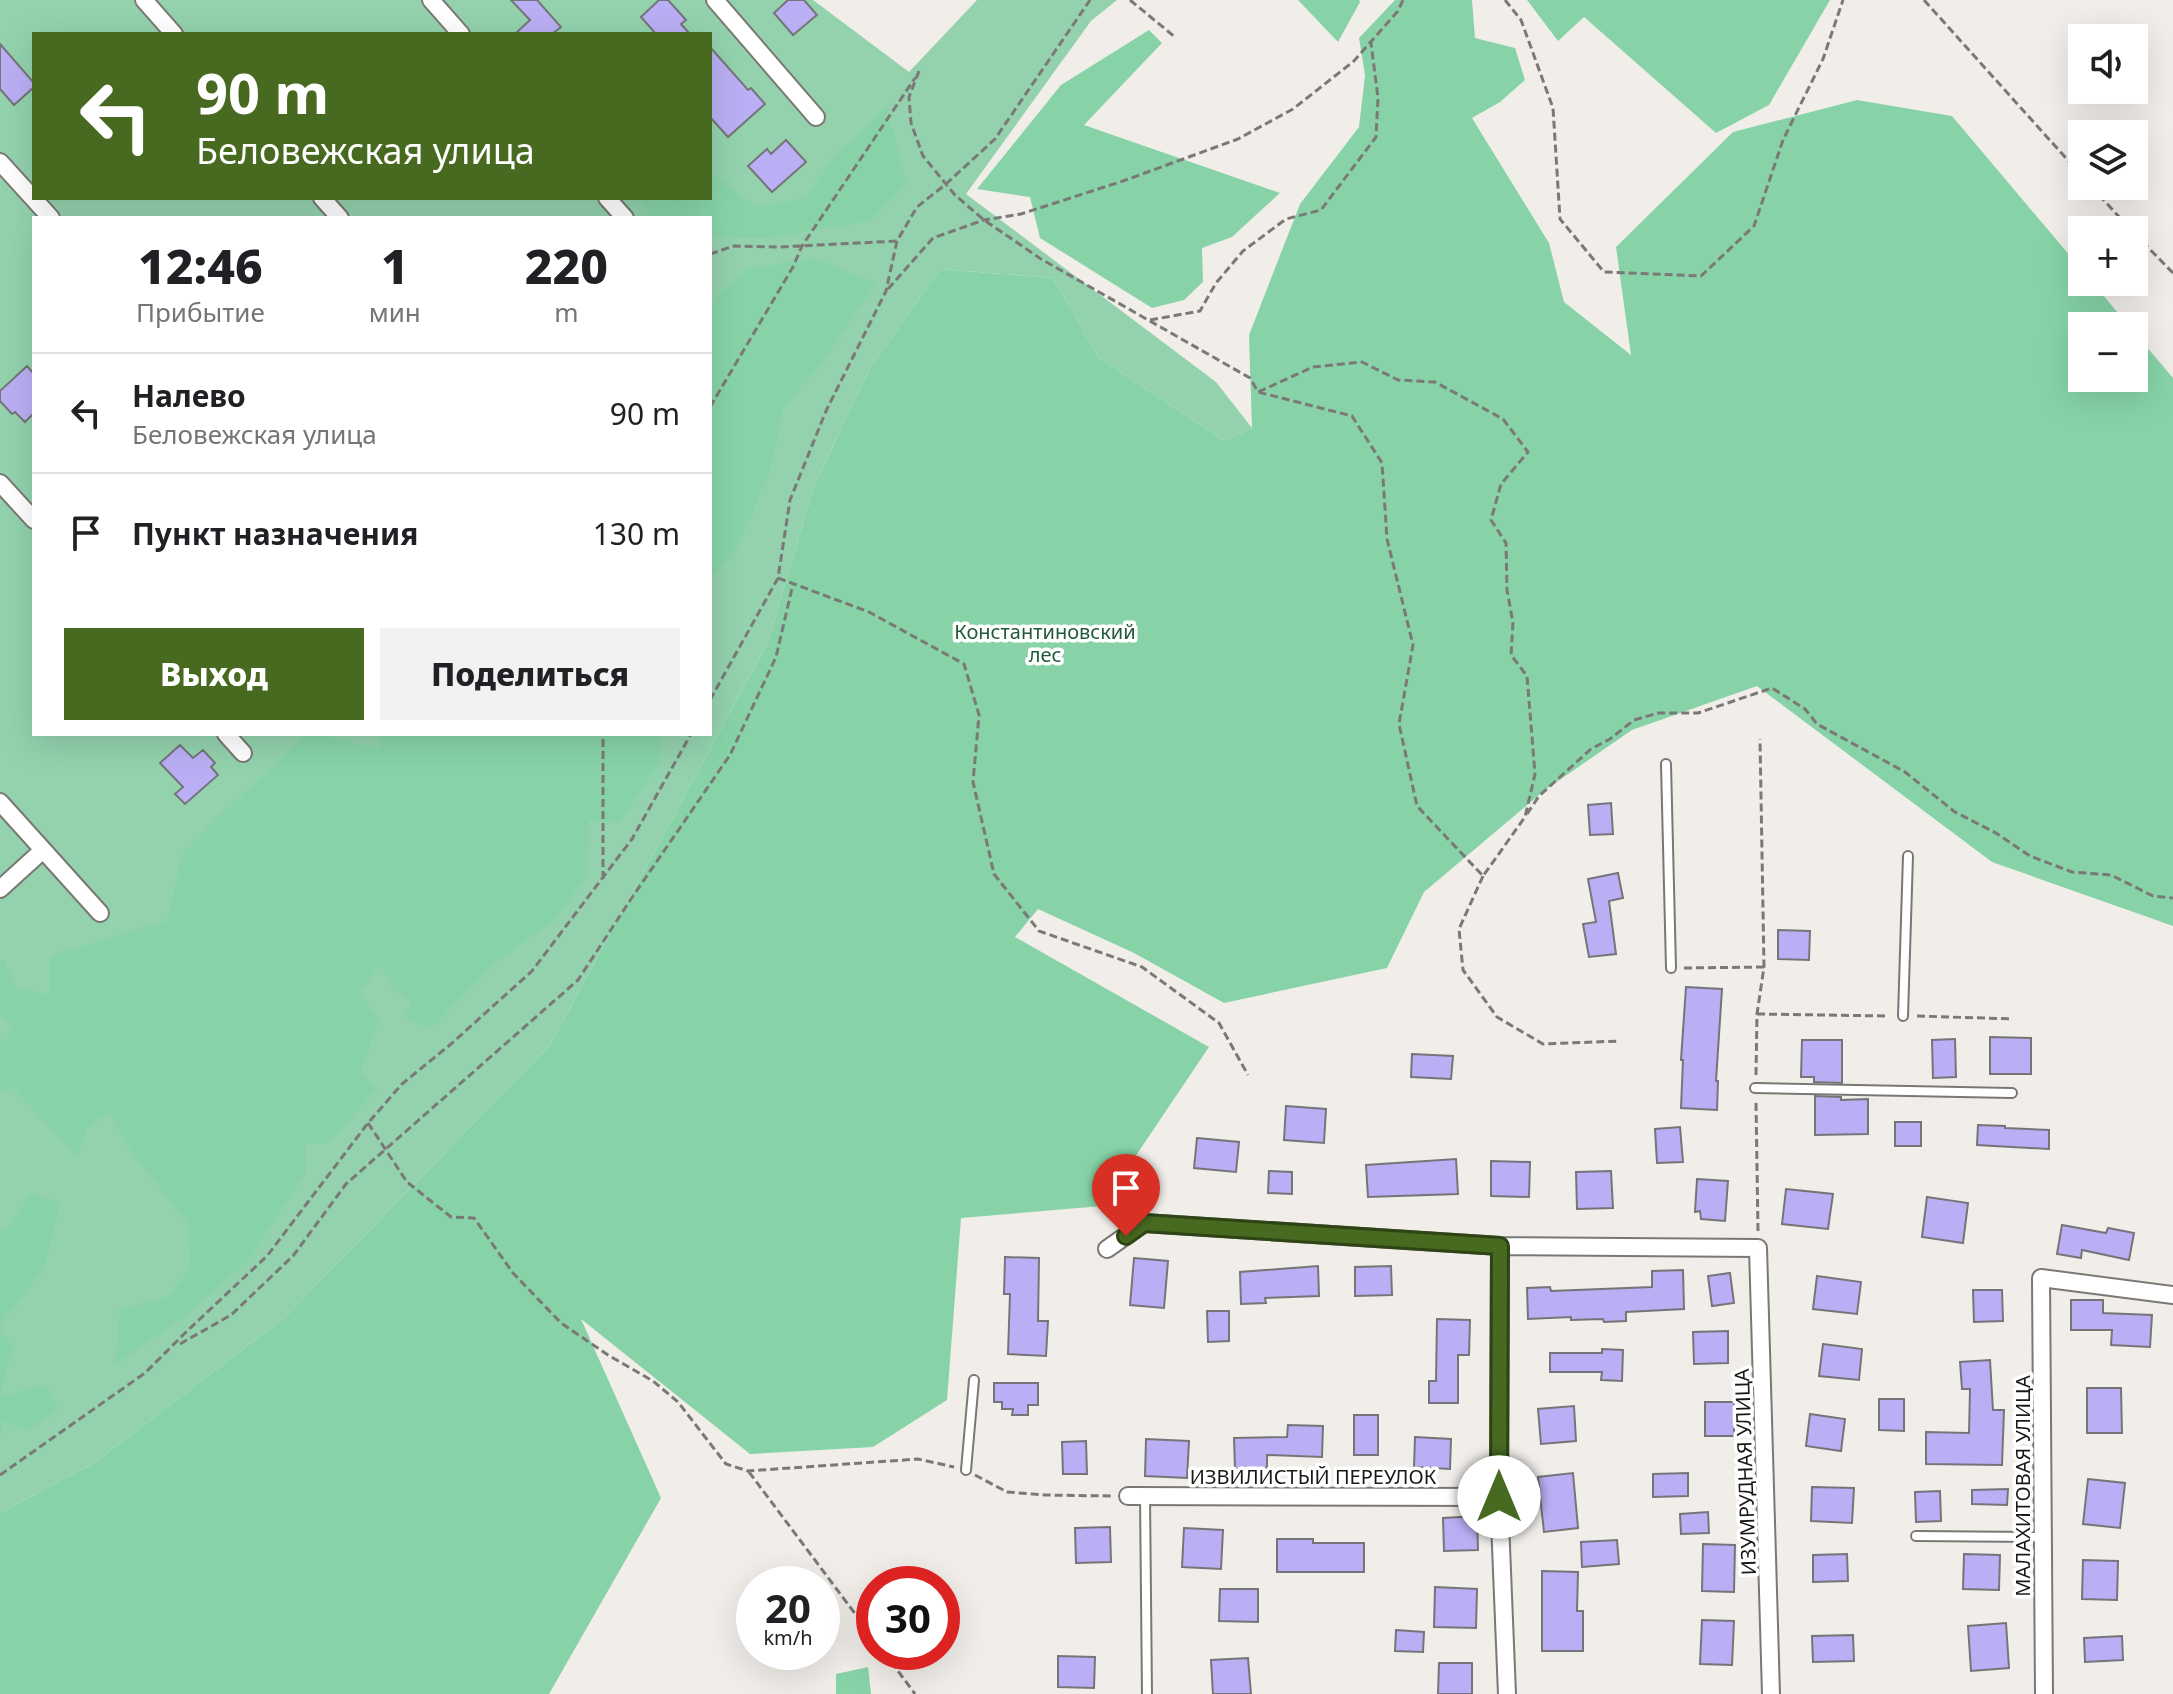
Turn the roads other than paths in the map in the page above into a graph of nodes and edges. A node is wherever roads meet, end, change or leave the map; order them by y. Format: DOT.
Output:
graph roads {
  1 [pos="144,0"];
  2 [pos="431,0"];
  3 [pos="715,0"];
  4 [pos="172,32"];
  5 [pos="459,32"];
  6 [pos="816,117"];
  7 [pos="0,162"];
  8 [pos="32,197"];
  9 [pos="35,200"];
  10 [pos="324,200"];
  11 [pos="609,200"];
  12 [pos="49,216"];
  13 [pos="338,216"];
  14 [pos="623,216"];
  15 [pos="0,483"];
  16 [pos="32,518"];
  17 [pos="228,736"];
  18 [pos="243,753"];
  19 [pos="1666,764"];
  20 [pos="0,802"];
  21 [pos="43,850"];
  22 [pos="1908,856"];
  23 [pos="0,889"];
  24 [pos="100,913"];
  25 [pos="1671,968"];
  26 [pos="1903,1016"];
  27 [pos="1755,1088"];
  28 [pos="2012,1093"];
  29 [pos="1500,1246"];
  30 [pos="1107,1249"];
  31 [pos="2173,1295"];
  32 [pos="974,1380"];
  33 [pos="966,1470"];
  34 [pos="1128,1496"];
  35 [pos="1145,1496"];
  36 [pos="1499,1497"];
  37 [pos="1916,1536"];
  38 [pos="2043,1537"];
  39 [pos="1147,1694"];
  40 [pos="1507,1694"];
  41 [pos="1771,1694"];
  42 [pos="2044,1694"];
  1 -- 4 [label="street"];
  2 -- 5 [label="street"];
  3 -- 6 [label="street"];
  7 -- 8 [label="street"];
  9 -- 12 [label="street"];
  10 -- 13 [label="street"];
  11 -- 14 [label="street"];
  15 -- 16 [label="street"];
  17 -- 18 [label="street"];
  19 -- 25 [label="lane"];
  20 -- 21 [label="street"];
  21 -- 23 [label="street"];
  21 -- 24 [label="street"];
  22 -- 26 [label="lane"];
  27 -- 28 [label="lane"];
  29 -- 30 [label="street"];
  29 -- 36 [label="street"];
  29 -- 41 [label="street, ИЗУМРУДНАЯ УЛИЦА"];
  31 -- 38 [label="street, МАЛАХИТОВАЯ УЛИЦА"];
  32 -- 33 [label="lane"];
  34 -- 35 [label="street, ИЗВИЛИСТЫЙ ПЕРЕУЛОК"];
  35 -- 36 [label="street, ИЗВИЛИСТЫЙ ПЕРЕУЛОК"];
  35 -- 39 [label="lane"];
  36 -- 40 [label="street"];
  37 -- 38 [label="lane"];
  38 -- 42 [label="street, МАЛАХИТОВАЯ УЛИЦА"];
}
